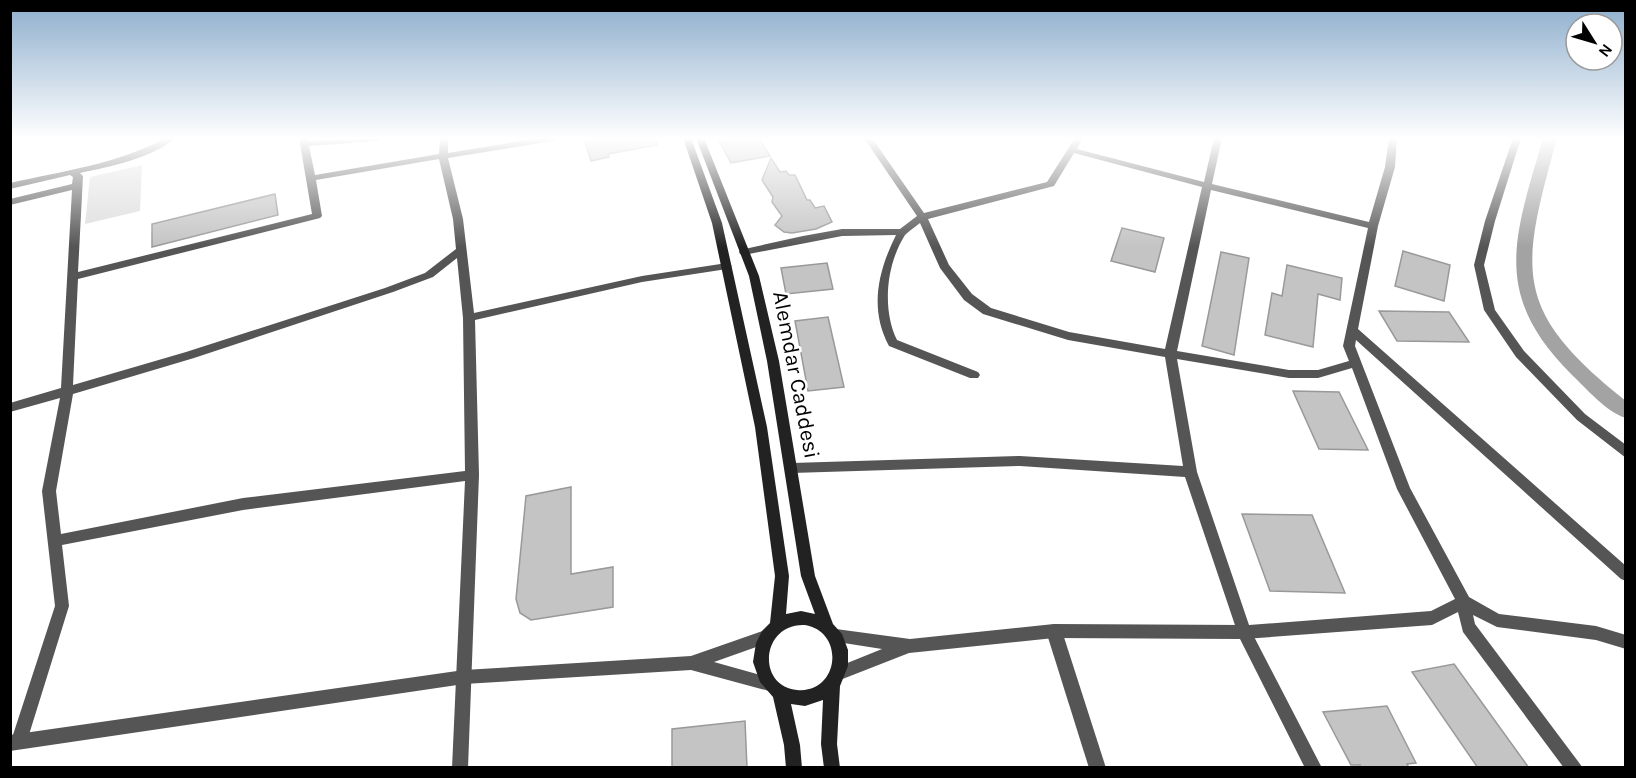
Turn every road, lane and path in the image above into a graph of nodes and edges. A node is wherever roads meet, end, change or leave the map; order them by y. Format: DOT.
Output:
graph roads {
  1 [pos="62,174"];
  2 [pos="75,174"];
  3 [pos="310,174"];
  4 [pos="332,174"];
  5 [pos="448,174"];
  6 [pos="700,174"];
  7 [pos="714,174"];
  8 [pos="893,174"];
  9 [pos="1057,174"];
  10 [pos="1166,174"];
  11 [pos="1210,174"];
  12 [pos="1388,174"];
  13 [pos="1505,174"];
  14 [pos="311,178"];
  15 [pos="1208,185"];
  16 [pos="10,186"];
  17 [pos="77,186"];
  18 [pos="10,202"];
  19 [pos="922,217"];
  20 [pos="1373,226"];
  21 [pos="902,232"];
  22 [pos="461,250"];
  23 [pos="744,252"];
  24 [pos="727,266"];
  25 [pos="72,277"];
  26 [pos="469,318"];
  27 [pos="1353,331"];
  28 [pos="1170,354"];
  29 [pos="1355,363"];
  30 [pos="974,375"];
  31 [pos="67,393"];
  32 [pos="10,408"];
  33 [pos="1626,453"];
  34 [pos="792,468"];
  35 [pos="1190,472"];
  36 [pos="472,475"];
  37 [pos="54,541"];
  38 [pos="1626,575"];
  39 [pos="1464,602"];
  40 [pos="772,631"];
  41 [pos="832,631"];
  42 [pos="1054,631"];
  43 [pos="1244,632"];
  44 [pos="1626,642"];
  45 [pos="910,646"];
  46 [pos="691,663"];
  47 [pos="464,677"];
  48 [pos="836,678"];
  49 [pos="775,688"];
  50 [pos="15,742"];
  51 [pos="460,768"];
  52 [pos="794,768"];
  53 [pos="832,768"];
  54 [pos="1098,768"];
  55 [pos="1314,768"];
  56 [pos="1575,768"];
  1 -- 16 [label="street"];
  2 -- 17 [label="street"];
  3 -- 14 [label="street"];
  4 -- 14 [label="street"];
  5 -- 22 [label="street"];
  6 -- 24 [label="main road, Alemdar Caddesi"];
  7 -- 23 [label="main road, Alemdar Caddesi"];
  8 -- 19 [label="street"];
  9 -- 19 [label="street"];
  10 -- 15 [label="street"];
  11 -- 15 [label="street"];
  12 -- 20 [label="street"];
  13 -- 33 [label="street"];
  14 -- 25 [label="street"];
  15 -- 20 [label="street"];
  15 -- 28 [label="street"];
  17 -- 18 [label="street"];
  17 -- 25 [label="street"];
  19 -- 21 [label="street"];
  19 -- 28 [label="street"];
  20 -- 27 [label="street"];
  21 -- 23 [label="street"];
  21 -- 30 [label="street"];
  22 -- 26 [label="street"];
  22 -- 31 [label="street"];
  23 -- 34 [label="main road, Alemdar Caddesi"];
  24 -- 26 [label="street"];
  24 -- 40 [label="main road, Alemdar Caddesi"];
  25 -- 31 [label="street"];
  26 -- 36 [label="street"];
  27 -- 29 [label="street"];
  27 -- 38 [label="street"];
  28 -- 29 [label="street"];
  28 -- 35 [label="street"];
  29 -- 39 [label="street"];
  31 -- 32 [label="street"];
  31 -- 37 [label="street"];
  34 -- 35 [label="street"];
  34 -- 41 [label="main road, Alemdar Caddesi"];
  35 -- 43 [label="street"];
  36 -- 37 [label="street"];
  36 -- 47 [label="street"];
  37 -- 50 [label="street"];
  39 -- 43 [label="street"];
  39 -- 44 [label="street"];
  39 -- 56 [label="street"];
  40 -- 41 [label="main road"];
  40 -- 46 [label="street"];
  40 -- 49 [label="main road"];
  41 -- 45 [label="street"];
  41 -- 48 [label="main road"];
  42 -- 43 [label="street"];
  42 -- 45 [label="street"];
  42 -- 54 [label="street"];
  43 -- 55 [label="street"];
  45 -- 48 [label="street"];
  46 -- 47 [label="street"];
  46 -- 49 [label="street"];
  47 -- 50 [label="street"];
  47 -- 51 [label="street"];
  48 -- 49 [label="main road"];
  48 -- 53 [label="main road"];
  49 -- 52 [label="main road"];
}
